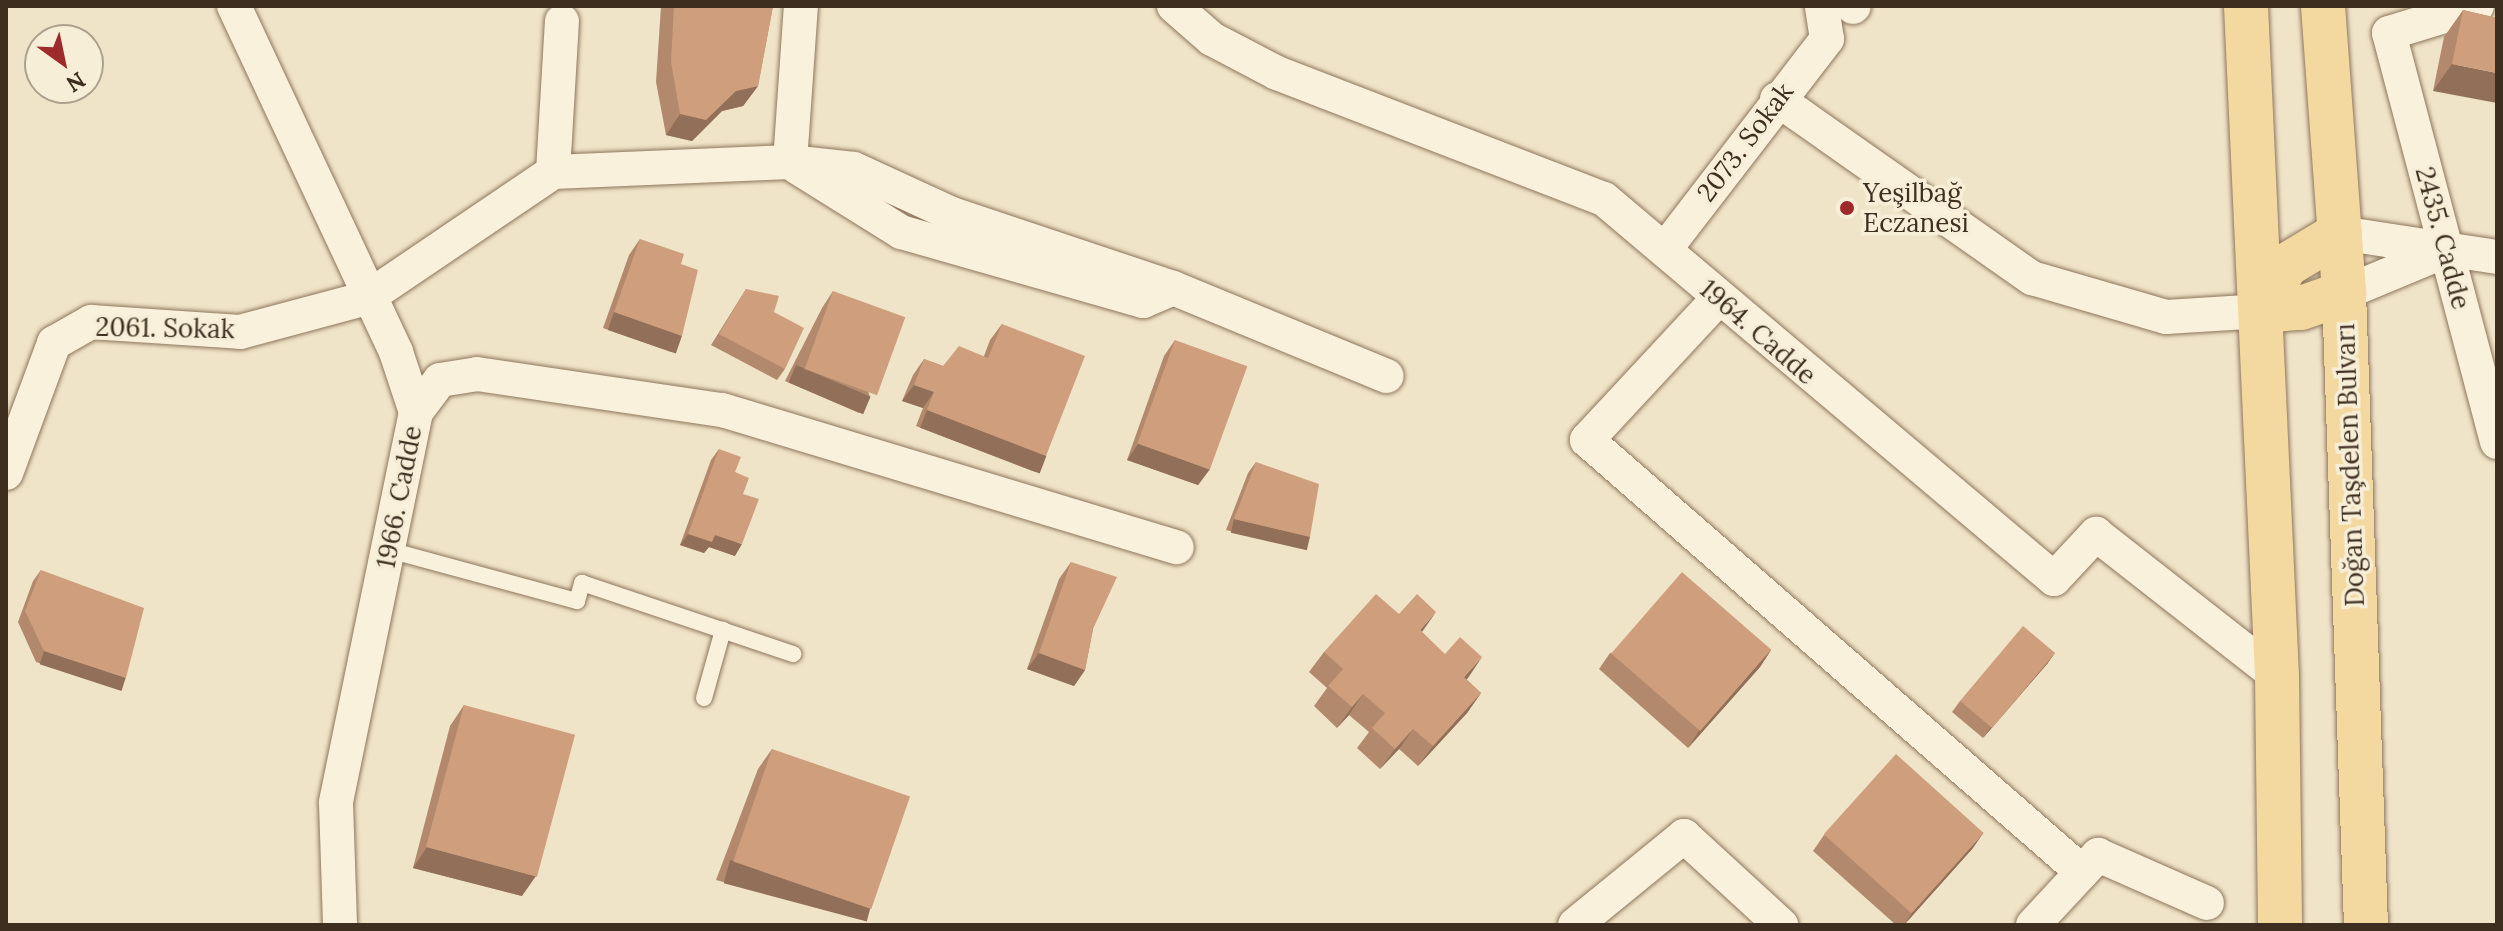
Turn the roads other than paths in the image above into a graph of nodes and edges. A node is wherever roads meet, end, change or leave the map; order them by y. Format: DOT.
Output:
graph roads {
  1 [pos="234,6"];
  2 [pos="801,6"];
  3 [pos="1174,6"];
  4 [pos="2246,6"];
  5 [pos="2323,6"];
  6 [pos="2437,6"];
  7 [pos="2477,6"];
  8 [pos="562,21"];
  9 [pos="1824,22"];
  10 [pos="2389,33"];
  11 [pos="1777,99"];
  12 [pos="790,162"];
  13 [pos="553,172"];
  14 [pos="2340,233"];
  15 [pos="1666,248"];
  16 [pos="2446,250"];
  17 [pos="2497,257"];
  18 [pos="2344,293"];
  19 [pos="367,298"];
  20 [pos="1717,300"];
  21 [pos="2263,311"];
  22 [pos="1387,376"];
  23 [pos="416,412"];
  24 [pos="2497,442"];
  25 [pos="6,473"];
  26 [pos="1177,547"];
  27 [pos="389,550"];
  28 [pos="723,630"];
  29 [pos="793,654"];
  30 [pos="2277,676"];
  31 [pos="704,698"];
  32 [pos="2082,872"];
  33 [pos="2207,903"];
  34 [pos="340,925"];
  35 [pos="1575,925"];
  36 [pos="1781,925"];
  37 [pos="2033,925"];
  38 [pos="2280,925"];
  39 [pos="2366,925"];
  1 -- 19 [label="street, 1966. Cadde"];
  2 -- 12 [label="street"];
  3 -- 15 [label="street, 1964. Cadde"];
  4 -- 21 [label="main road"];
  5 -- 14 [label="main road, Doğan Taşdelen Bulvarı"];
  6 -- 10 [label="street"];
  7 -- 10 [label="street"];
  8 -- 13 [label="street"];
  9 -- 11 [label="street, 2073. Sokak"];
  10 -- 16 [label="street, 2435. Cadde"];
  11 -- 15 [label="street, 2073. Sokak"];
  11 -- 21 [label="street"];
  12 -- 13 [label="street"];
  12 -- 22 [label="street"];
  13 -- 19 [label="street, 2061. Sokak"];
  14 -- 16 [label="street"];
  14 -- 18 [label="main road, Doğan Taşdelen Bulvarı"];
  14 -- 21 [label="main road"];
  15 -- 20 [label="street, 1964. Cadde"];
  16 -- 17 [label="street"];
  16 -- 18 [label="street"];
  16 -- 24 [label="street, 2435. Cadde"];
  18 -- 21 [label="main road"];
  18 -- 39 [label="main road, Doğan Taşdelen Bulvarı"];
  19 -- 23 [label="street, 1966. Cadde"];
  19 -- 25 [label="street, 2061. Sokak"];
  20 -- 30 [label="street, 1964. Cadde"];
  20 -- 32 [label="street"];
  21 -- 30 [label="main road"];
  23 -- 26 [label="street"];
  23 -- 27 [label="street, 1966. Cadde"];
  27 -- 28 [label="lane"];
  27 -- 34 [label="street, 1966. Cadde"];
  28 -- 29 [label="lane"];
  28 -- 31 [label="lane"];
  30 -- 38 [label="main road"];
  32 -- 33 [label="street"];
  32 -- 37 [label="street"];
  35 -- 36 [label="street"];
}
